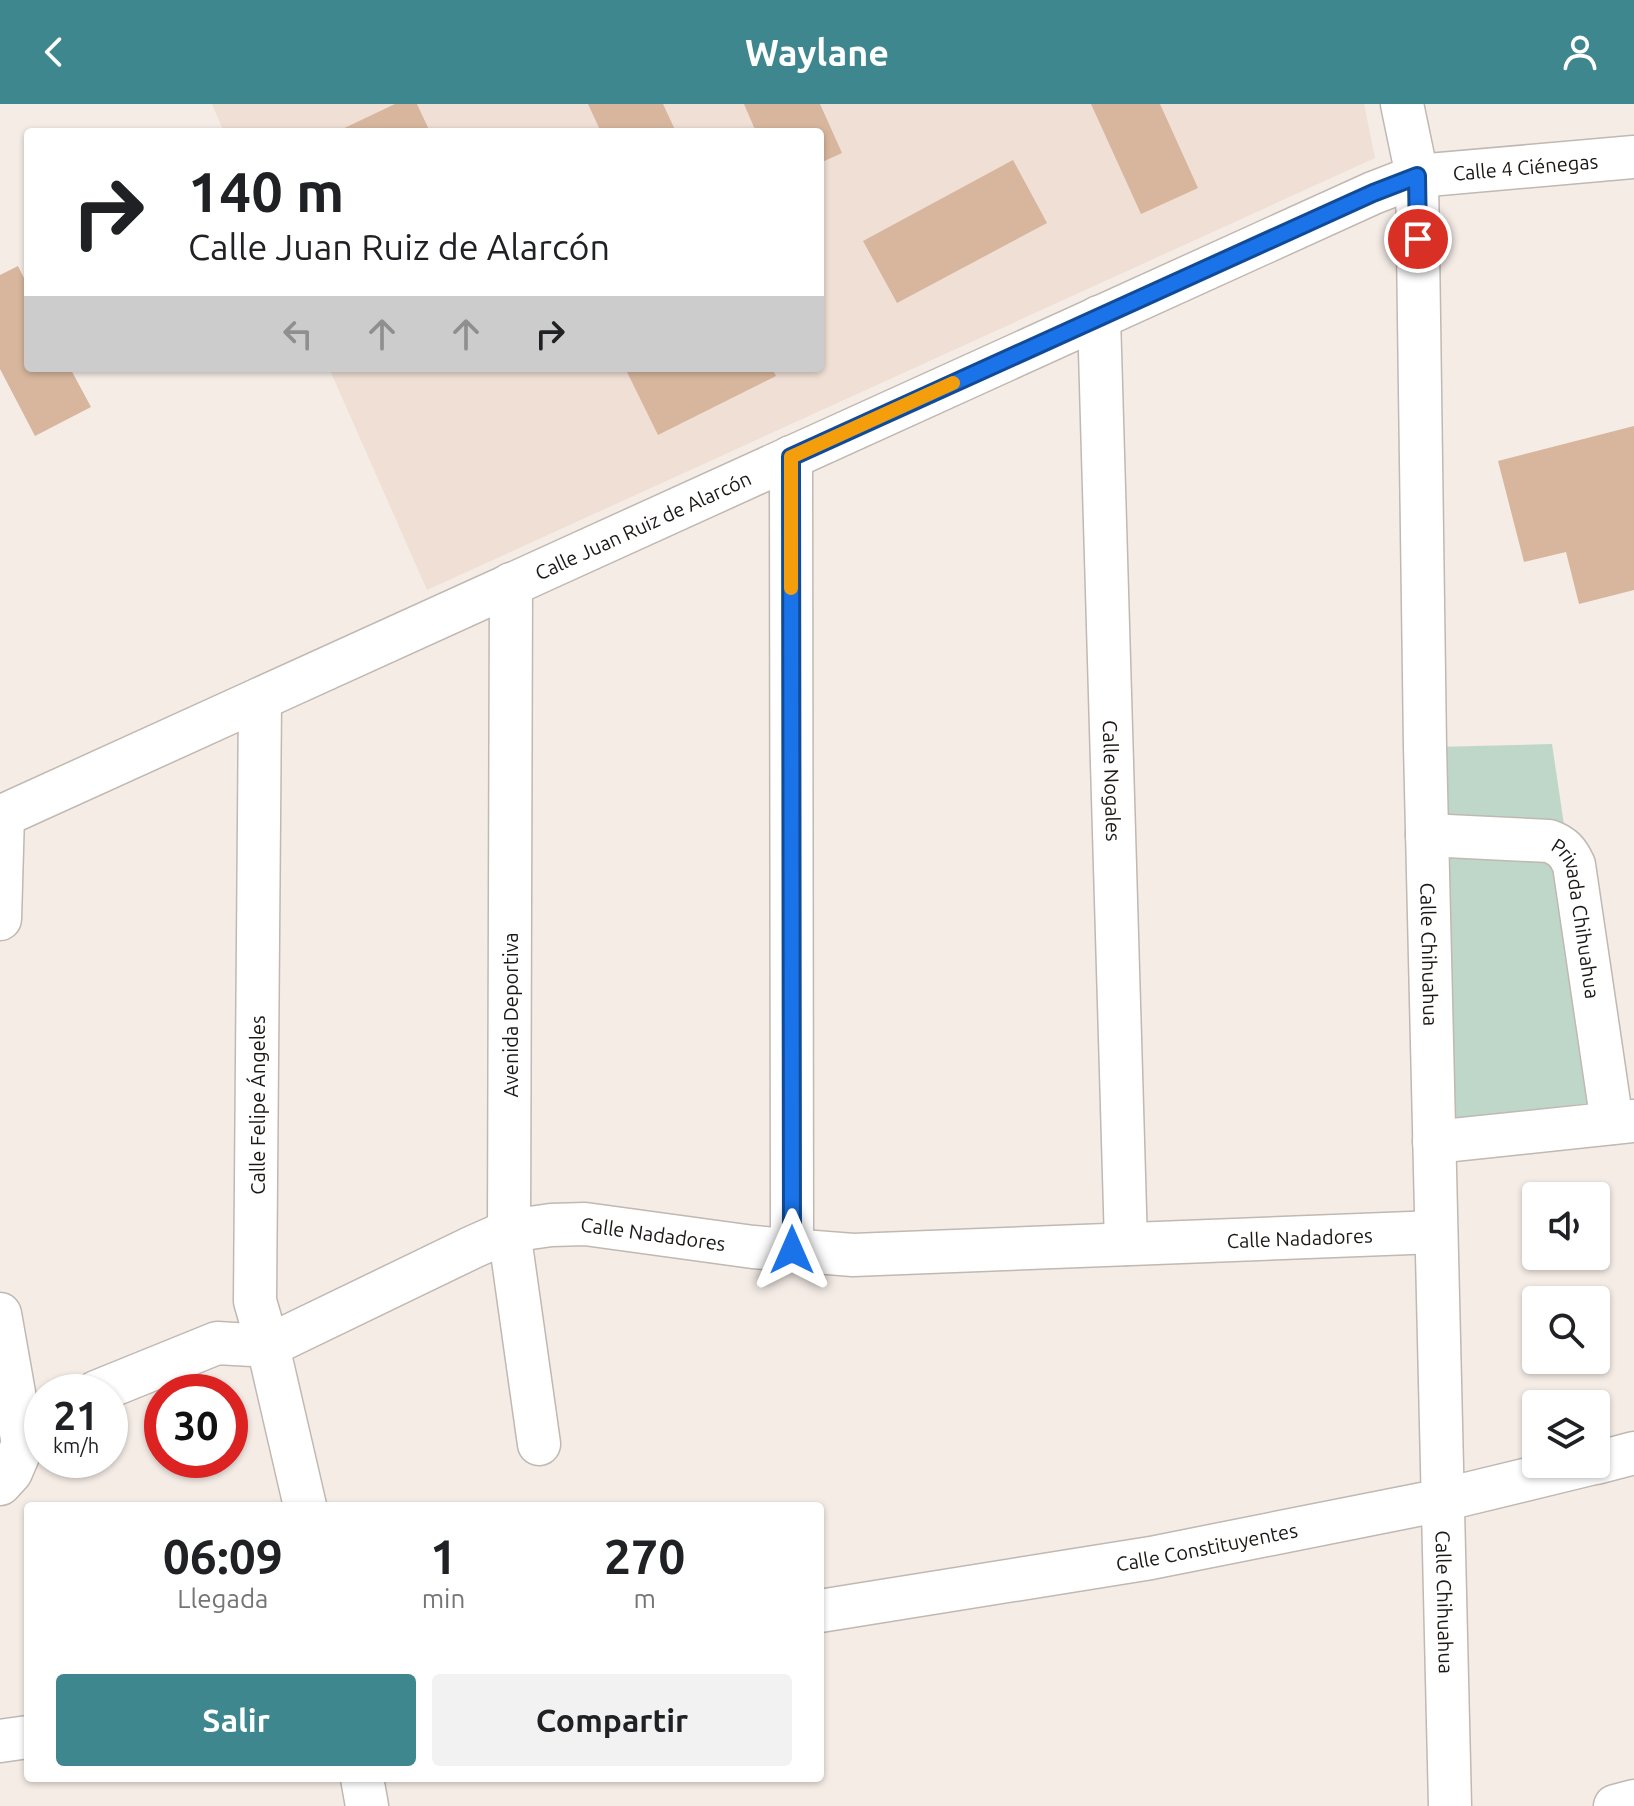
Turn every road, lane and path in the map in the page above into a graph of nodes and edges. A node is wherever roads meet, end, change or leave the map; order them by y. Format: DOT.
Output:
graph roads {
  1 [pos="1402,104"];
  2 [pos="1634,157"];
  3 [pos="1417,176"];
  4 [pos="1099,317"];
  5 [pos="791,457"];
  6 [pos="511,584"];
  7 [pos="260,699"];
  8 [pos="1,816"];
  9 [pos="1427,835"];
  10 [pos="0,919"];
  11 [pos="1623,1122"];
  12 [pos="1434,1142"];
  13 [pos="509,1231"];
  14 [pos="1436,1232"];
  15 [pos="1126,1244"];
  16 [pos="792,1250"];
  17 [pos="0,1314"];
  18 [pos="268,1346"];
  19 [pos="128,1379"];
  20 [pos="24,1395"];
  21 [pos="24,1441"];
  22 [pos="539,1444"];
  23 [pos="1634,1453"];
  24 [pos="1610,1459"];
  25 [pos="1532,1478"];
  26 [pos="0,1484"];
  27 [pos="1442,1500"];
  28 [pos="304,1502"];
  29 [pos="824,1610"];
  30 [pos="24,1738"];
  31 [pos="0,1741"];
  32 [pos="363,1782"];
  33 [pos="1634,1801"];
  34 [pos="367,1806"];
  35 [pos="1450,1806"];
  36 [pos="1615,1806"];
  1 -- 3 [label="street, Calle Chihuahua"];
  2 -- 3 [label="street, Calle 4 Ciénegas"];
  3 -- 4 [label="street, Calle Juan Ruiz de Alarcón"];
  3 -- 9 [label="street, Calle Chihuahua"];
  4 -- 5 [label="street, Calle Juan Ruiz de Alarcón"];
  4 -- 15 [label="street, Calle Nogales"];
  5 -- 6 [label="street, Calle Juan Ruiz de Alarcón"];
  5 -- 16 [label="street"];
  6 -- 7 [label="street, Calle Juan Ruiz de Alarcón"];
  6 -- 13 [label="street, Avenida Deportiva"];
  7 -- 8 [label="street, Calle Juan Ruiz de Alarcón"];
  7 -- 18 [label="street, Calle Felipe Ángeles"];
  8 -- 10 [label="street"];
  9 -- 11 [label="street, Privada Chihuahua"];
  9 -- 12 [label="street, Calle Chihuahua"];
  11 -- 12 [label="street"];
  12 -- 14 [label="street, Calle Chihuahua"];
  13 -- 16 [label="street, Calle Nadadores"];
  13 -- 18 [label="street, Calle Nadadores"];
  13 -- 22 [label="street, Avenida Deportiva"];
  14 -- 15 [label="street, Calle Nadadores"];
  14 -- 27 [label="street, Calle Chihuahua"];
  15 -- 16 [label="street, Calle Nadadores"];
  17 -- 20 [label="street"];
  18 -- 19 [label="street, Calle Nadadores"];
  18 -- 28 [label="street, Calle Felipe Ángeles"];
  21 -- 26 [label="street"];
  23 -- 24 [label="street, Calle Constituyentes"];
  25 -- 27 [label="street, Calle Constituyentes"];
  27 -- 29 [label="street, Calle Constituyentes"];
  27 -- 35 [label="street, Calle Chihuahua"];
  30 -- 31 [label="street"];
  32 -- 34 [label="street"];
  33 -- 36 [label="street"];
}
